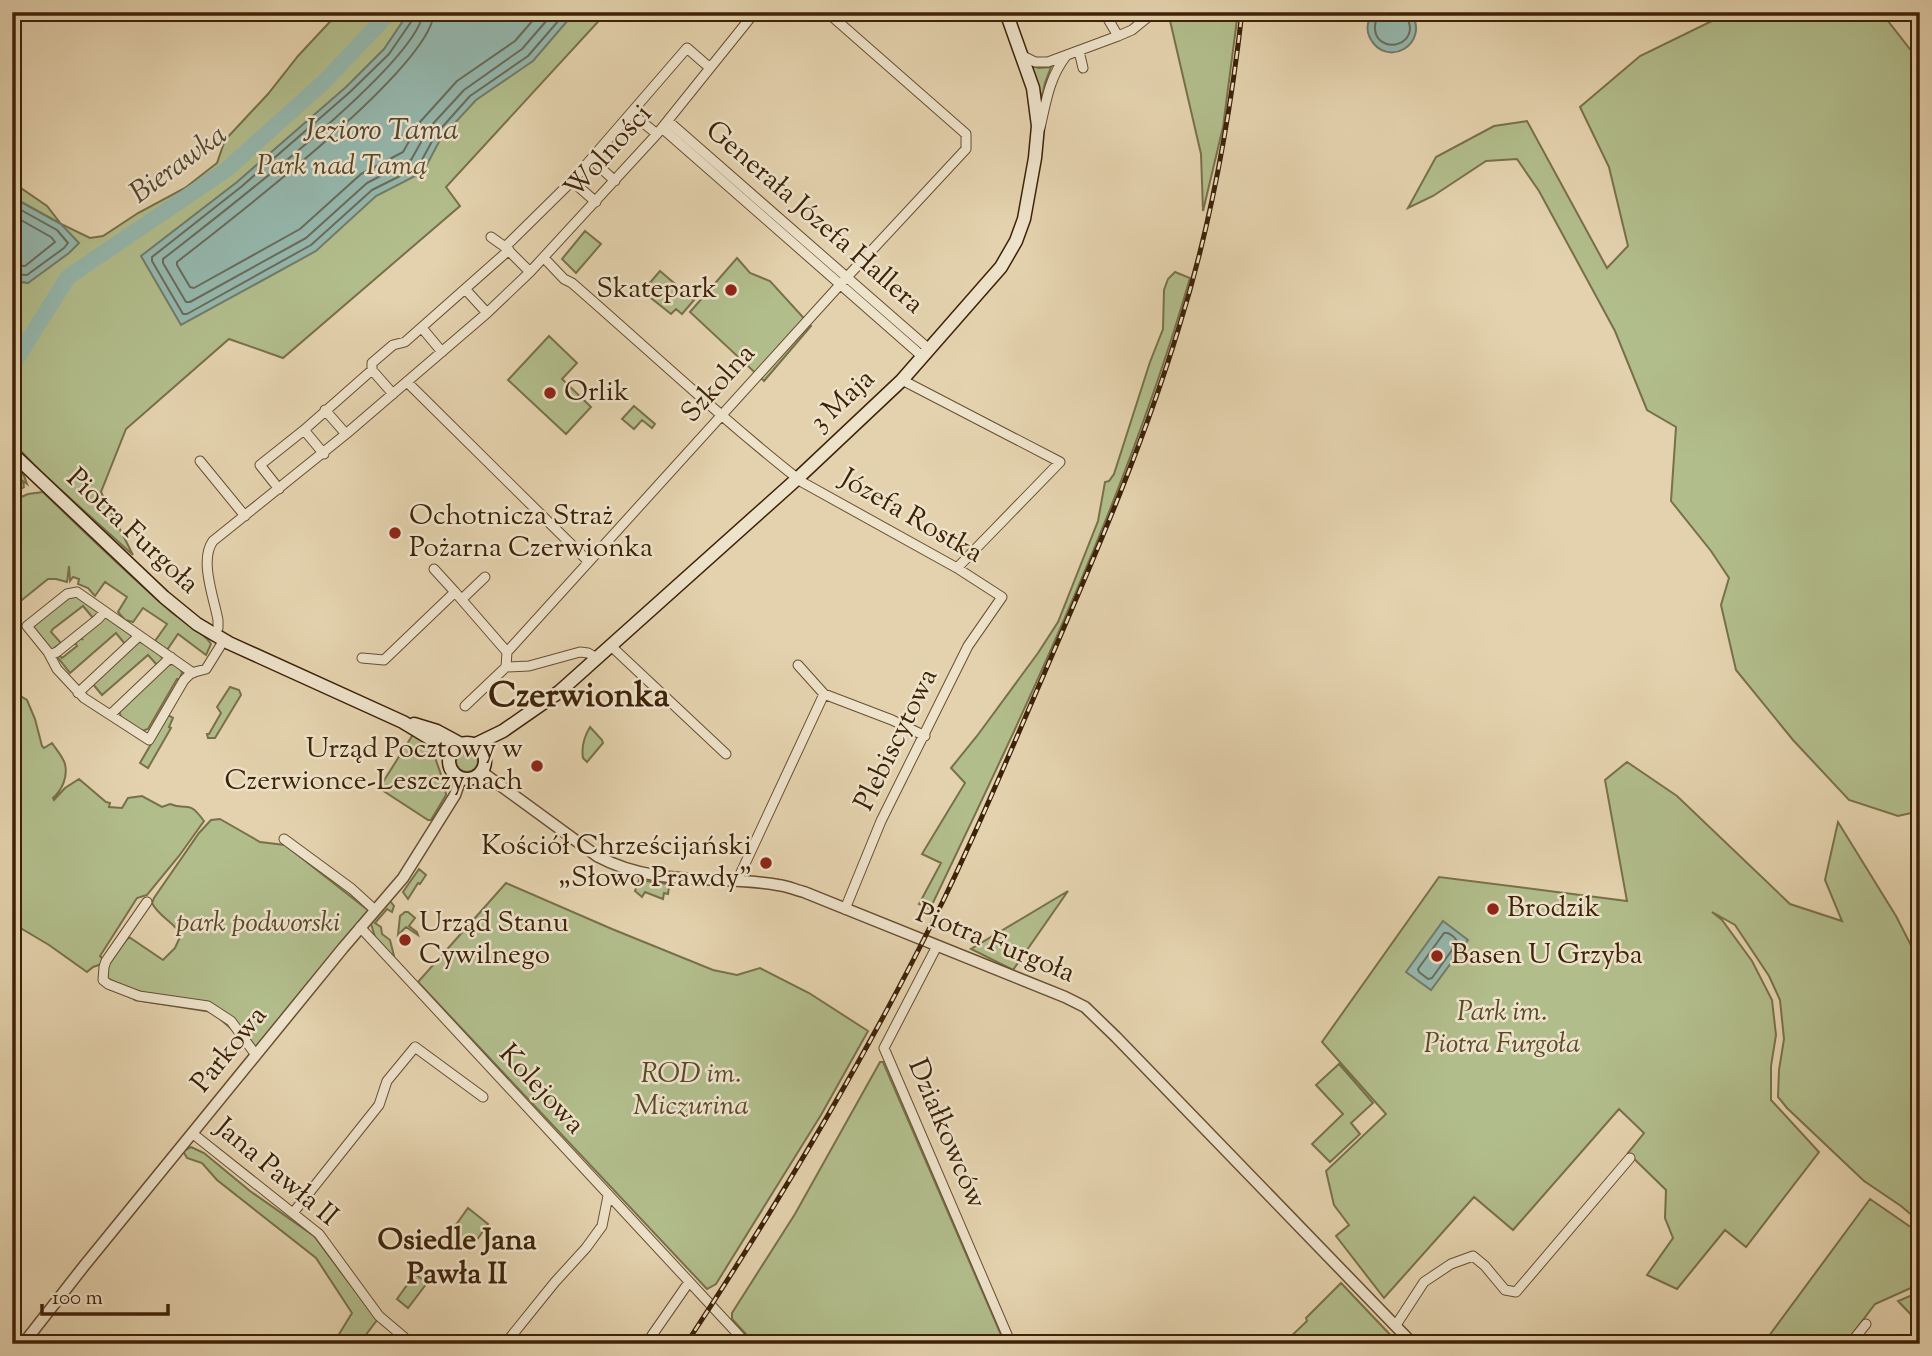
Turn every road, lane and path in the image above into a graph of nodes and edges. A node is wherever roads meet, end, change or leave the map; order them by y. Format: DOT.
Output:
graph roads {
  1 [pos="755,12"];
  2 [pos="827,12"];
  3 [pos="1006,12"];
  4 [pos="1104,12"];
  5 [pos="1154,12"];
  6 [pos="1118,36"];
  7 [pos="1079,51"];
  8 [pos="1021,55"];
  9 [pos="1067,55"];
  10 [pos="710,68"];
  11 [pos="1083,68"];
  12 [pos="631,113"];
  13 [pos="662,128"];
  14 [pos="1037,140"];
  15 [pos="591,159"];
  16 [pos="572,181"];
  17 [pos="615,181"];
  18 [pos="596,202"];
  19 [pos="491,237"];
  20 [pos="507,249"];
  21 [pos="544,258"];
  22 [pos="530,272"];
  23 [pos="844,281"];
  24 [pos="466,289"];
  25 [pos="486,313"];
  26 [pos="422,328"];
  27 [pos="442,352"];
  28 [pos="927,353"];
  29 [pos="372,370"];
  30 [pos="902,380"];
  31 [pos="407,382"];
  32 [pos="393,394"];
  33 [pos="325,411"];
  34 [pos="723,415"];
  35 [pos="304,430"];
  36 [pos="346,434"];
  37 [pos="12,453"];
  38 [pos="324,454"];
  39 [pos="200,461"];
  40 [pos="798,478"];
  41 [pos="279,489"];
  42 [pos="245,516"];
  43 [pos="588,561"];
  44 [pos="434,569"];
  45 [pos="957,569"];
  46 [pos="485,577"];
  47 [pos="459,595"];
  48 [pos="1002,597"];
  49 [pos="104,612"];
  50 [pos="139,636"];
  51 [pos="219,637"];
  52 [pos="611,646"];
  53 [pos="507,652"];
  54 [pos="50,655"];
  55 [pos="171,657"];
  56 [pos="362,658"];
  57 [pos="597,658"];
  58 [pos="798,665"];
  59 [pos="506,667"];
  60 [pos="193,673"];
  61 [pos="78,693"];
  62 [pos="824,694"];
  63 [pos="465,706"];
  64 [pos="110,715"];
  65 [pos="403,722"];
  66 [pos="503,731"];
  67 [pos="925,736"];
  68 [pos="468,745"];
  69 [pos="726,754"];
  70 [pos="450,755"];
  71 [pos="485,757"];
  72 [pos="482,772"];
  73 [pos="461,778"];
  74 [pos="284,839"];
  75 [pos="737,881"];
  76 [pos="147,902"];
  77 [pos="845,909"];
  78 [pos="375,910"];
  79 [pos="360,927"];
  80 [pos="937,946"];
  81 [pos="256,1055"];
  82 [pos="483,1097"];
  83 [pos="192,1133"];
  84 [pos="1630,1158"];
  85 [pos="608,1196"];
  86 [pos="293,1213"];
  87 [pos="689,1282"];
  88 [pos="1866,1324"];
  89 [pos="1395,1325"];
  90 [pos="23,1344"];
  91 [pos="412,1344"];
  92 [pos="505,1344"];
  93 [pos="646,1344"];
  94 [pos="747,1344"];
  95 [pos="1011,1344"];
  96 [pos="1413,1344"];
  97 [pos="1850,1344"];
  1 -- 10 [label="street, Wolności"];
  2 -- 23 [label="street, Szkolna"];
  3 -- 8 [label="main road, 3 Maja"];
  4 -- 6 [label="street"];
  5 -- 6 [label="street"];
  6 -- 7 [label="street"];
  7 -- 9 [label="street"];
  7 -- 11 [label="street"];
  8 -- 9 [label="street"];
  8 -- 14 [label="main road, 3 Maja"];
  9 -- 14 [label="street"];
  10 -- 12 [label="street"];
  10 -- 13 [label="street, Wolności"];
  12 -- 13 [label="street, Generała Józefa Hallera"];
  12 -- 15 [label="street"];
  13 -- 17 [label="street, Wolności"];
  13 -- 23 [label="street, Generała Józefa Hallera"];
  14 -- 28 [label="main road, 3 Maja"];
  15 -- 16 [label="street"];
  15 -- 17 [label="street"];
  16 -- 18 [label="street"];
  16 -- 20 [label="street"];
  17 -- 18 [label="street, Wolności"];
  18 -- 21 [label="street, Wolności"];
  19 -- 20 [label="street"];
  20 -- 22 [label="street"];
  20 -- 24 [label="street"];
  21 -- 22 [label="street, Wolności"];
  21 -- 34 [label="street, Józefa Rostka"];
  22 -- 25 [label="street, Wolności"];
  23 -- 28 [label="street, Generała Józefa Hallera"];
  23 -- 34 [label="street, Szkolna"];
  24 -- 25 [label="street"];
  24 -- 26 [label="street"];
  25 -- 27 [label="street, Wolności"];
  26 -- 27 [label="street"];
  26 -- 29 [label="street"];
  27 -- 31 [label="street, Wolności"];
  28 -- 30 [label="main road, 3 Maja"];
  29 -- 32 [label="street"];
  29 -- 33 [label="street"];
  30 -- 40 [label="main road, 3 Maja"];
  30 -- 45 [label="street"];
  31 -- 32 [label="street, Wolności"];
  31 -- 43 [label="street"];
  32 -- 36 [label="street, Wolności"];
  33 -- 35 [label="street"];
  33 -- 36 [label="street"];
  34 -- 40 [label="street, Józefa Rostka"];
  34 -- 43 [label="street, Szkolna"];
  35 -- 38 [label="street"];
  35 -- 41 [label="street"];
  36 -- 38 [label="street, Wolności"];
  37 -- 51 [label="main road, Piotra Furgoła"];
  38 -- 41 [label="street, Wolności"];
  39 -- 42 [label="street"];
  40 -- 45 [label="street, Józefa Rostka"];
  40 -- 52 [label="main road, 3 Maja"];
  41 -- 42 [label="street, Wolności"];
  42 -- 51 [label="street, Wolności"];
  43 -- 53 [label="street, Szkolna"];
  44 -- 47 [label="street"];
  45 -- 48 [label="street, Józefa Rostka"];
  46 -- 47 [label="street"];
  47 -- 53 [label="street"];
  47 -- 56 [label="street"];
  48 -- 67 [label="street, Plebiscytowa"];
  49 -- 50 [label="street"];
  49 -- 54 [label="street"];
  49 -- 54 [label="street"];
  50 -- 55 [label="street"];
  50 -- 61 [label="street"];
  51 -- 60 [label="street"];
  51 -- 65 [label="main road, Piotra Furgoła"];
  52 -- 57 [label="main road, 3 Maja"];
  52 -- 69 [label="street"];
  53 -- 59 [label="street"];
  54 -- 61 [label="street"];
  55 -- 60 [label="street"];
  55 -- 64 [label="street"];
  57 -- 59 [label="street"];
  57 -- 66 [label="main road, 3 Maja"];
  58 -- 62 [label="street"];
  59 -- 63 [label="street"];
  60 -- 64 [label="street"];
  61 -- 64 [label="street"];
  62 -- 67 [label="street"];
  62 -- 75 [label="street"];
  65 -- 68 [label="main road, Piotra Furgoła"];
  65 -- 70 [label="main road, Piotra Furgoła"];
  66 -- 68 [label="main road, 3 Maja"];
  66 -- 71 [label="main road, 3 Maja"];
  67 -- 77 [label="street, Plebiscytowa"];
  68 -- 70 [label="main road"];
  68 -- 71 [label="main road"];
  70 -- 73 [label="main road"];
  71 -- 72 [label="main road"];
  72 -- 73 [label="main road"];
  72 -- 75 [label="street, Piotra Furgoła"];
  73 -- 78 [label="street, Parkowa"];
  74 -- 78 [label="street"];
  75 -- 77 [label="street, Piotra Furgoła"];
  76 -- 81 [label="street"];
  77 -- 80 [label="street, Piotra Furgoła"];
  78 -- 79 [label="street, Parkowa"];
  79 -- 81 [label="street, Parkowa"];
  79 -- 85 [label="street, Kolejowa"];
  80 -- 89 [label="street, Piotra Furgoła"];
  80 -- 95 [label="street, Działkowców"];
  81 -- 83 [label="street, Parkowa"];
  82 -- 86 [label="street"];
  83 -- 86 [label="street, Jana Pawła II"];
  83 -- 90 [label="street, Parkowa"];
  84 -- 89 [label="street"];
  85 -- 87 [label="street, Kolejowa"];
  85 -- 92 [label="street"];
  86 -- 91 [label="street, Jana Pawła II"];
  87 -- 93 [label="street"];
  87 -- 94 [label="street, Kolejowa"];
  88 -- 97 [label="street"];
  89 -- 96 [label="street, Piotra Furgoła"];
}
